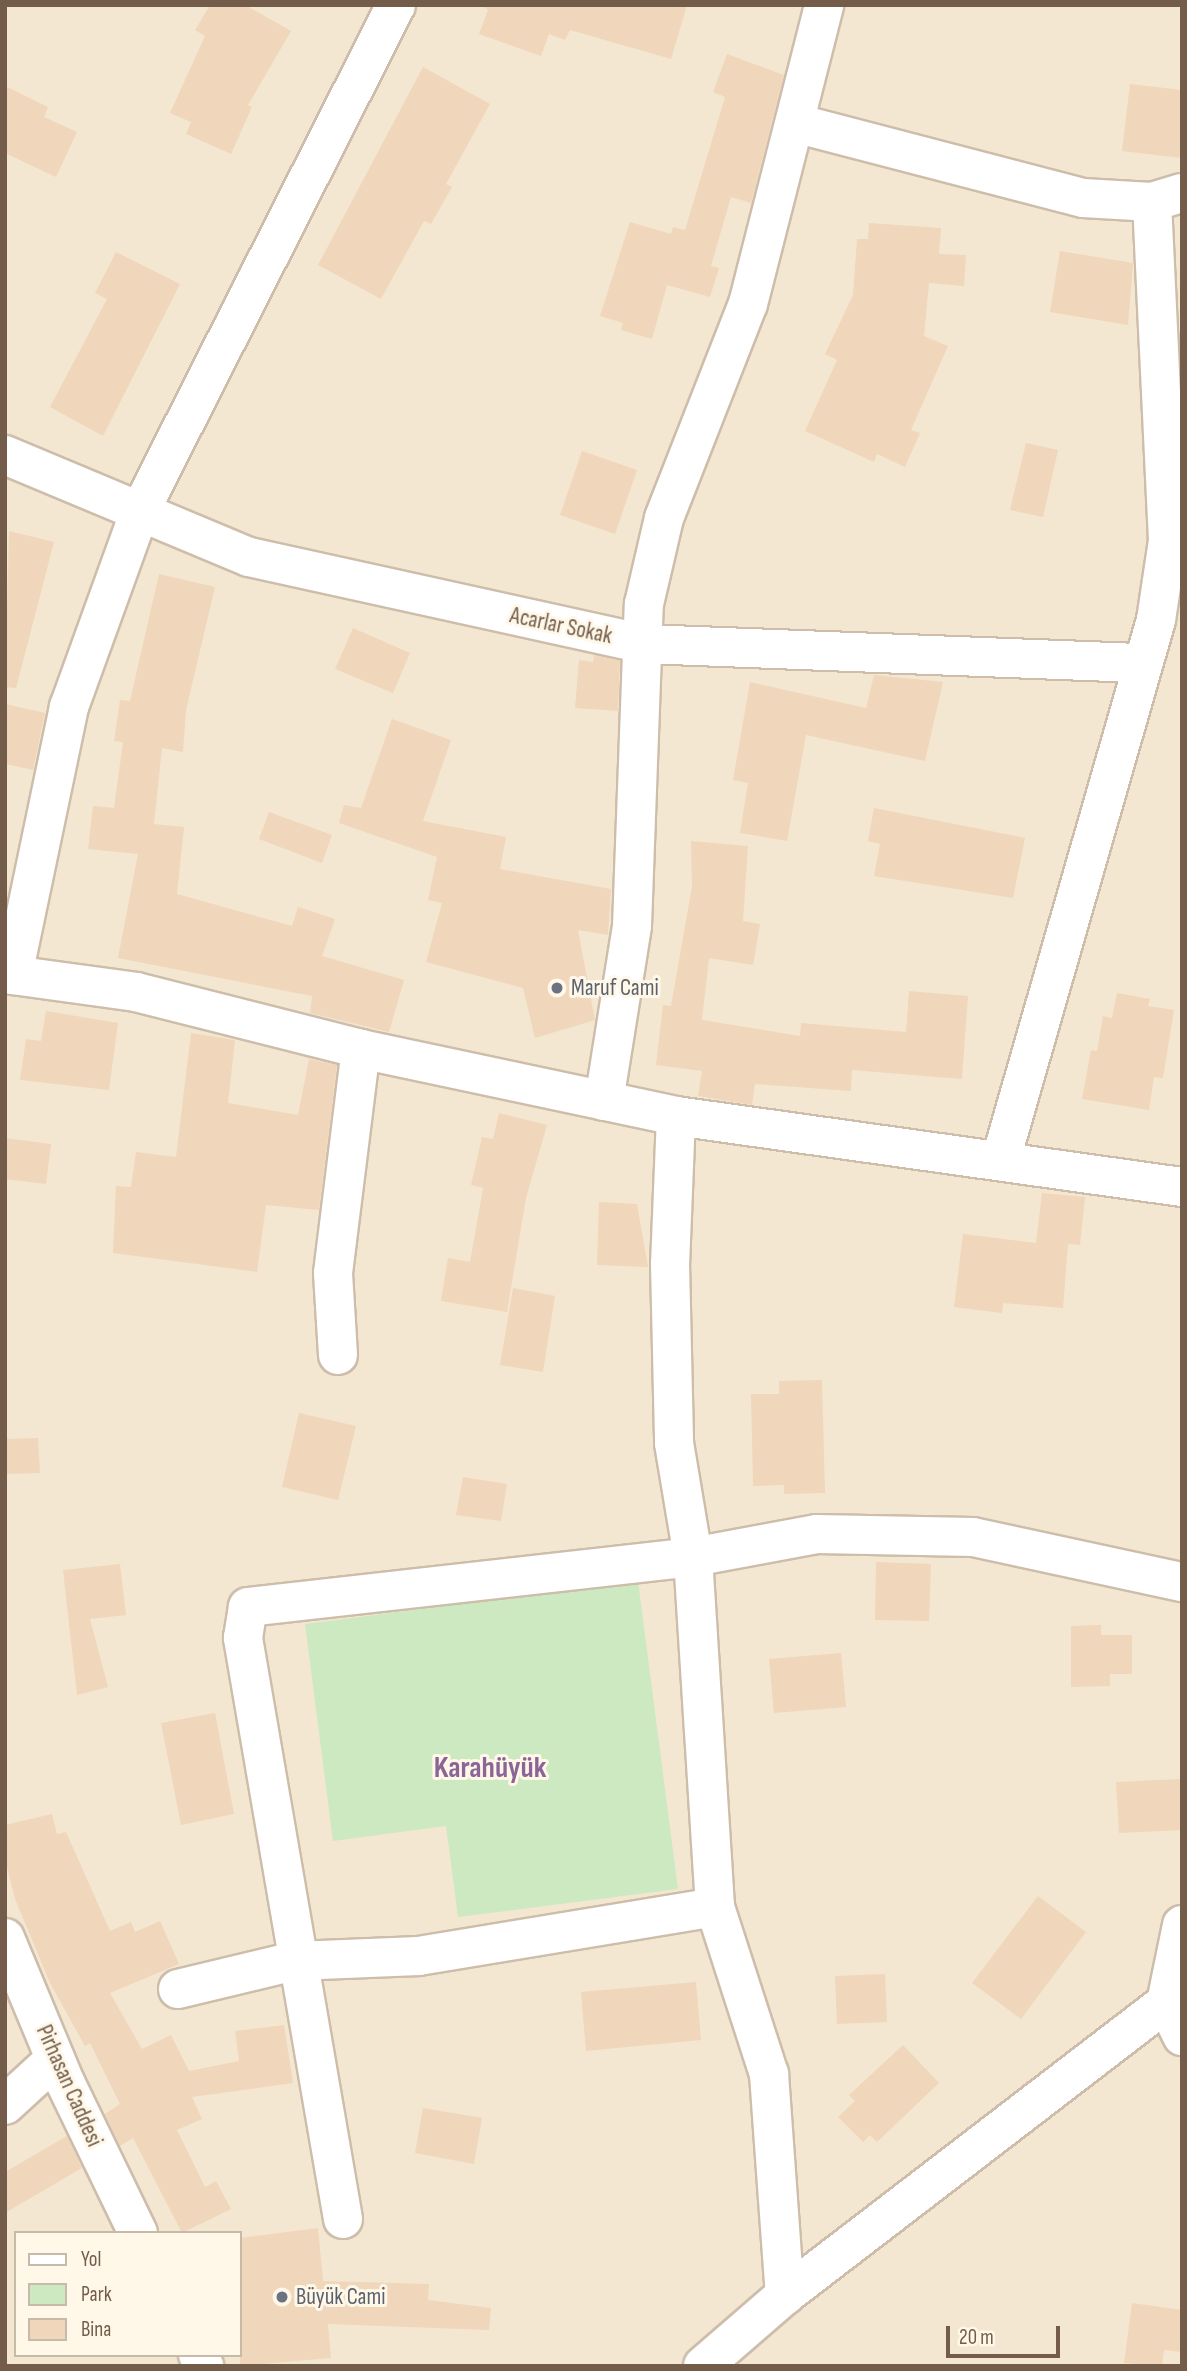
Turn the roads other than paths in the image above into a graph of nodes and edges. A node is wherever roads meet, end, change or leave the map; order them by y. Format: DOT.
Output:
graph roads {
  1 [pos="396,5"];
  2 [pos="824,5"];
  3 [pos="794,122"];
  4 [pos="1167,197"];
  5 [pos="5,454"];
  6 [pos="140,511"];
  7 [pos="644,644"];
  8 [pos="1143,663"];
  9 [pos="9,975"];
  10 [pos="361,1049"];
  11 [pos="604,1101"];
  12 [pos="676,1116"];
  13 [pos="1001,1159"];
  14 [pos="1182,1187"];
  15 [pos="338,1355"];
  16 [pos="693,1557"];
  17 [pos="1182,1581"];
  18 [pos="715,1907"];
  19 [pos="1182,1925"];
  20 [pos="5,1938"];
  21 [pos="295,1961"];
  22 [pos="178,1989"];
  23 [pos="1174,2020"];
  24 [pos="55,2059"];
  25 [pos="5,2105"];
  26 [pos="343,2219"];
  27 [pos="137,2231"];
  28 [pos="785,2295"];
  29 [pos="703,2366"];
  1 -- 6 [label="street"];
  2 -- 3 [label="street"];
  3 -- 4 [label="street"];
  3 -- 7 [label="street"];
  4 -- 8 [label="street"];
  5 -- 6 [label="street, Acarlar Sokak"];
  6 -- 7 [label="street, Acarlar Sokak"];
  6 -- 9 [label="street"];
  7 -- 8 [label="street, Acarlar Sokak"];
  7 -- 11 [label="street"];
  8 -- 13 [label="street"];
  9 -- 10 [label="street"];
  10 -- 11 [label="street"];
  10 -- 15 [label="street"];
  11 -- 12 [label="street"];
  12 -- 13 [label="street"];
  12 -- 16 [label="street"];
  13 -- 14 [label="street"];
  16 -- 17 [label="street"];
  16 -- 18 [label="street"];
  16 -- 21 [label="street"];
  18 -- 21 [label="street"];
  18 -- 28 [label="street"];
  19 -- 23 [label="street"];
  20 -- 24 [label="street, Pirhasan Caddesi"];
  21 -- 22 [label="street"];
  21 -- 26 [label="street"];
  23 -- 28 [label="street"];
  24 -- 25 [label="street"];
  24 -- 27 [label="street, Pirhasan Caddesi"];
  28 -- 29 [label="street"];
}
